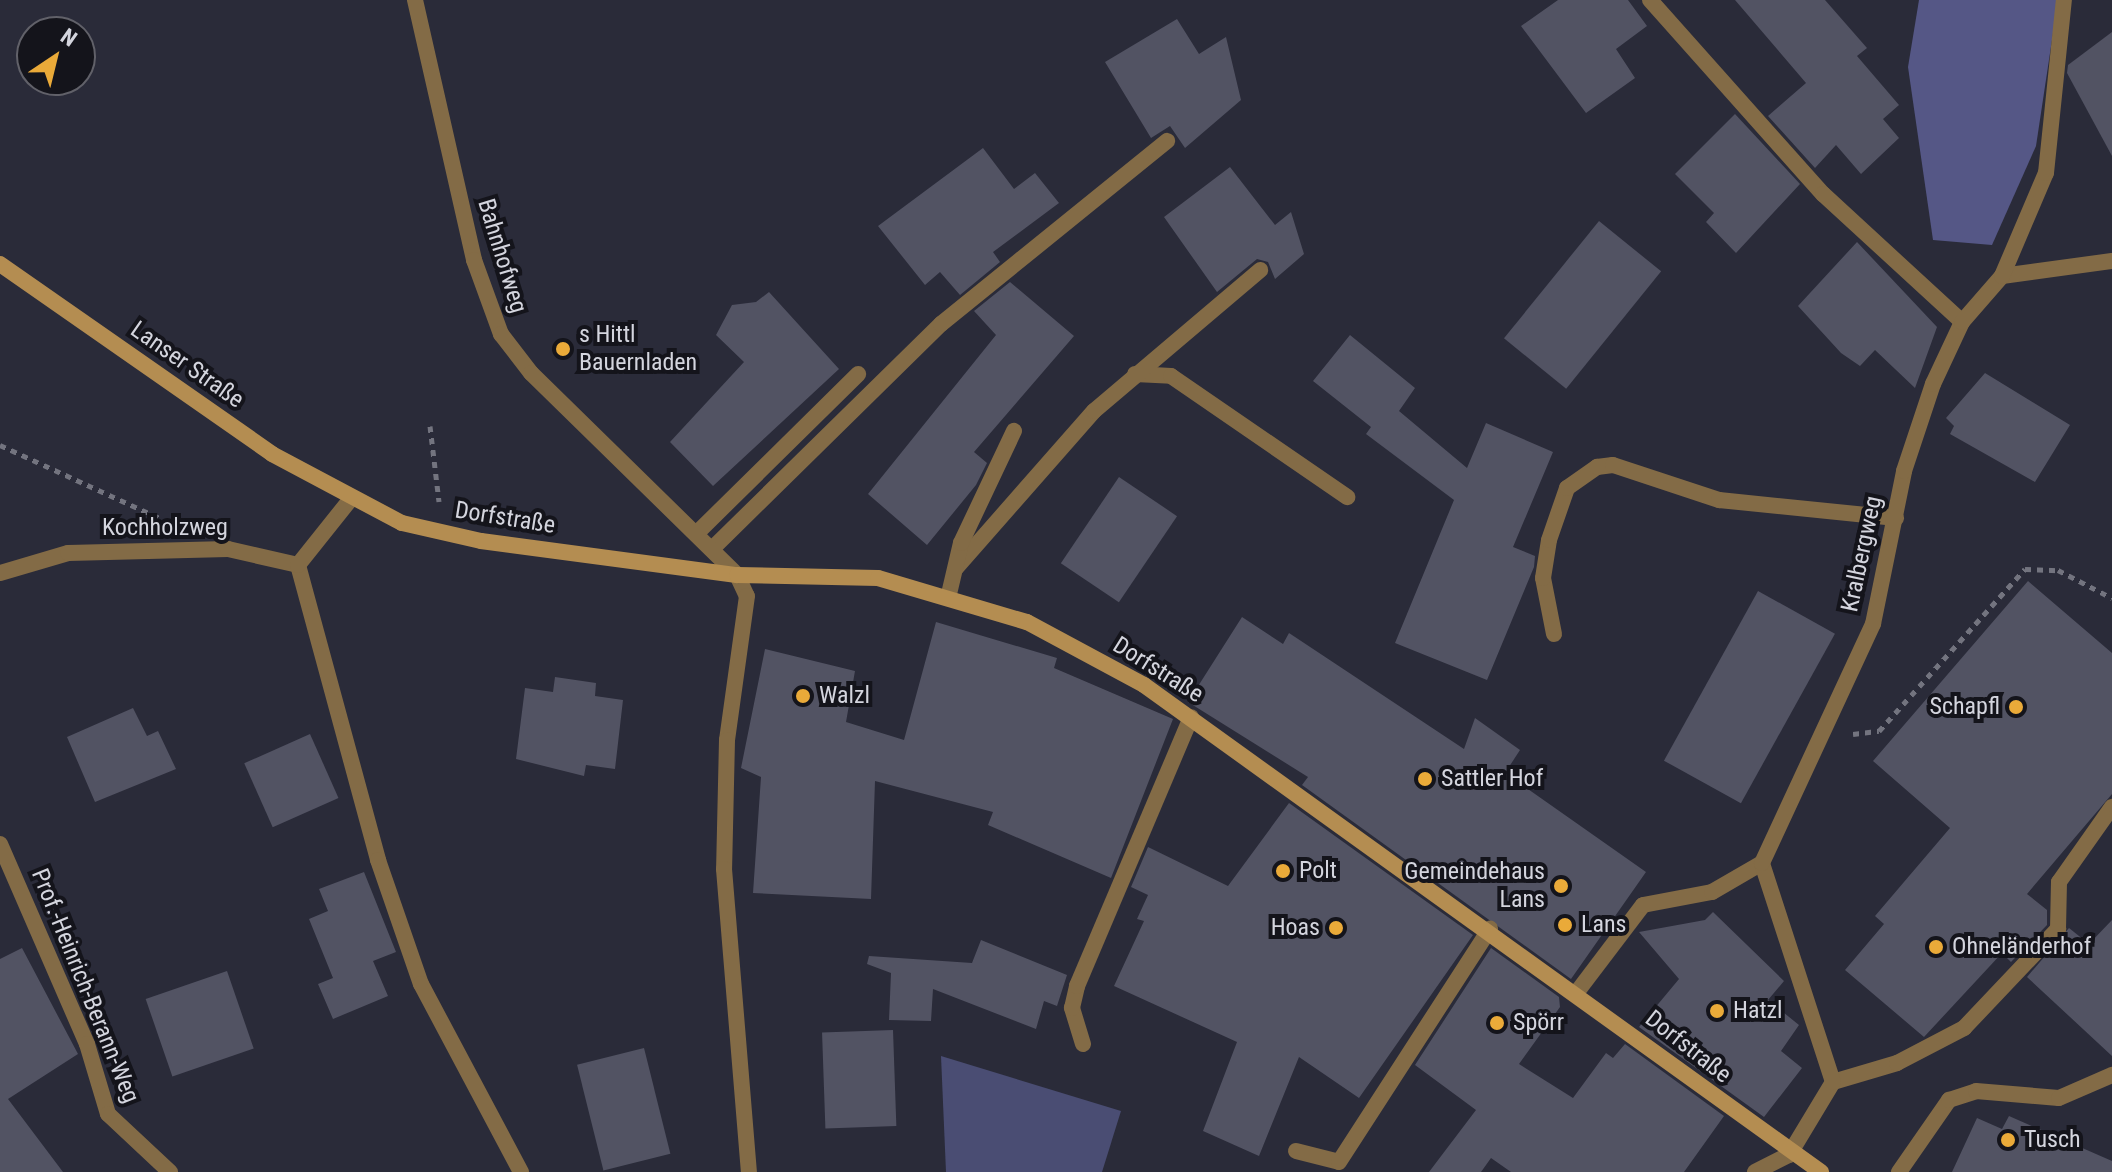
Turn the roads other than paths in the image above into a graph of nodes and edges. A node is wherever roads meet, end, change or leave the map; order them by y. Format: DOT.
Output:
graph roads {
  1 [pos="415,0"];
  2 [pos="1650,0"];
  3 [pos="2064,0"];
  4 [pos="1167,141"];
  5 [pos="2112,261"];
  6 [pos="0,264"];
  7 [pos="1260,270"];
  8 [pos="2002,276"];
  9 [pos="1962,322"];
  10 [pos="858,374"];
  11 [pos="1135,374"];
  12 [pos="1014,431"];
  13 [pos="1347,497"];
  14 [pos="349,501"];
  15 [pos="1896,518"];
  16 [pos="698,532"];
  17 [pos="714,547"];
  18 [pos="298,565"];
  19 [pos="956,568"];
  20 [pos="0,573"];
  21 [pos="737,575"];
  22 [pos="949,594"];
  23 [pos="1554,634"];
  24 [pos="1191,717"];
  25 [pos="2112,807"];
  26 [pos="0,844"];
  27 [pos="1762,863"];
  28 [pos="1490,929"];
  29 [pos="1577,992"];
  30 [pos="1083,1044"];
  31 [pos="2112,1075"];
  32 [pos="1833,1082"];
  33 [pos="1296,1151"];
  34 [pos="1789,1155"];
  35 [pos="170,1172"];
  36 [pos="521,1172"];
  37 [pos="749,1172"];
  38 [pos="1755,1172"];
  39 [pos="1821,1172"];
  40 [pos="1899,1172"];
  1 -- 16 [label="street, Bahnhofweg"];
  2 -- 9 [label="street"];
  3 -- 8 [label="street, Kralbergweg"];
  4 -- 17 [label="street"];
  5 -- 8 [label="street"];
  6 -- 14 [label="main road, Lanser Straße"];
  7 -- 11 [label="street"];
  8 -- 9 [label="street, Kralbergweg"];
  9 -- 15 [label="street, Kralbergweg"];
  10 -- 16 [label="street"];
  11 -- 13 [label="street"];
  11 -- 19 [label="street"];
  12 -- 19 [label="street"];
  14 -- 18 [label="street"];
  14 -- 21 [label="main road, Dorfstraße"];
  15 -- 23 [label="street"];
  15 -- 27 [label="street, Kralbergweg"];
  16 -- 17 [label="street, Bahnhofweg"];
  17 -- 21 [label="street, Bahnhofweg"];
  18 -- 20 [label="street, Kochholzweg"];
  18 -- 36 [label="street"];
  19 -- 22 [label="street"];
  21 -- 22 [label="main road, Dorfstraße"];
  21 -- 37 [label="street"];
  22 -- 24 [label="main road, Dorfstraße"];
  24 -- 28 [label="main road, Dorfstraße"];
  24 -- 30 [label="street"];
  25 -- 32 [label="street"];
  26 -- 35 [label="street, Prof.-Heinrich-Berann-Weg"];
  27 -- 29 [label="street"];
  27 -- 32 [label="street"];
  28 -- 29 [label="main road, Dorfstraße"];
  28 -- 33 [label="street"];
  29 -- 34 [label="main road, Dorfstraße"];
  31 -- 40 [label="street"];
  32 -- 34 [label="street"];
  34 -- 38 [label="street"];
  34 -- 39 [label="main road, Dorfstraße"];
}
